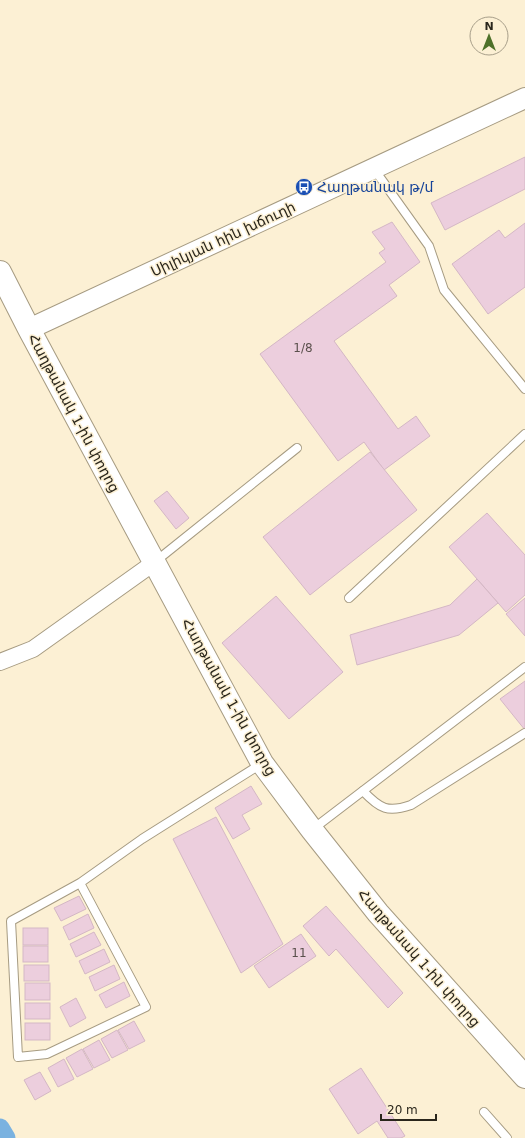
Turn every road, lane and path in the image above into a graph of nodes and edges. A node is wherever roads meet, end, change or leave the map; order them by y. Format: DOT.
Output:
graph roads {
  1 [pos="525,98"];
  2 [pos="374,169"];
  3 [pos="0,272"];
  4 [pos="29,328"];
  5 [pos="525,389"];
  6 [pos="525,434"];
  7 [pos="297,448"];
  8 [pos="154,562"];
  9 [pos="350,598"];
  10 [pos="0,662"];
  11 [pos="525,667"];
  12 [pos="525,733"];
  13 [pos="262,764"];
  14 [pos="363,792"];
  15 [pos="312,830"];
  16 [pos="80,883"];
  17 [pos="525,1077"];
  18 [pos="484,1112"];
  19 [pos="507,1138"];
  1 -- 2 [label="street, Սիլիկյան հին խճուղի"];
  2 -- 4 [label="street, Սիլիկյան հին խճուղի"];
  2 -- 5 [label="lane"];
  3 -- 4 [label="main road, Հաղթանակ 1-ին փողոց"];
  4 -- 8 [label="main road, Հաղթանակ 1-ին փողոց"];
  6 -- 9 [label="lane"];
  7 -- 8 [label="lane"];
  8 -- 10 [label="street"];
  8 -- 13 [label="main road, Հաղթանակ 1-ին փողոց"];
  11 -- 14 [label="lane"];
  12 -- 14 [label="lane"];
  13 -- 15 [label="main road, Հաղթանակ 1-ին փողոց"];
  13 -- 16 [label="lane"];
  14 -- 15 [label="lane"];
  15 -- 17 [label="main road, Հաղթանակ 1-ին փողոց"];
  16 -- 16 [label="lane"];
  18 -- 19 [label="lane"];
}
